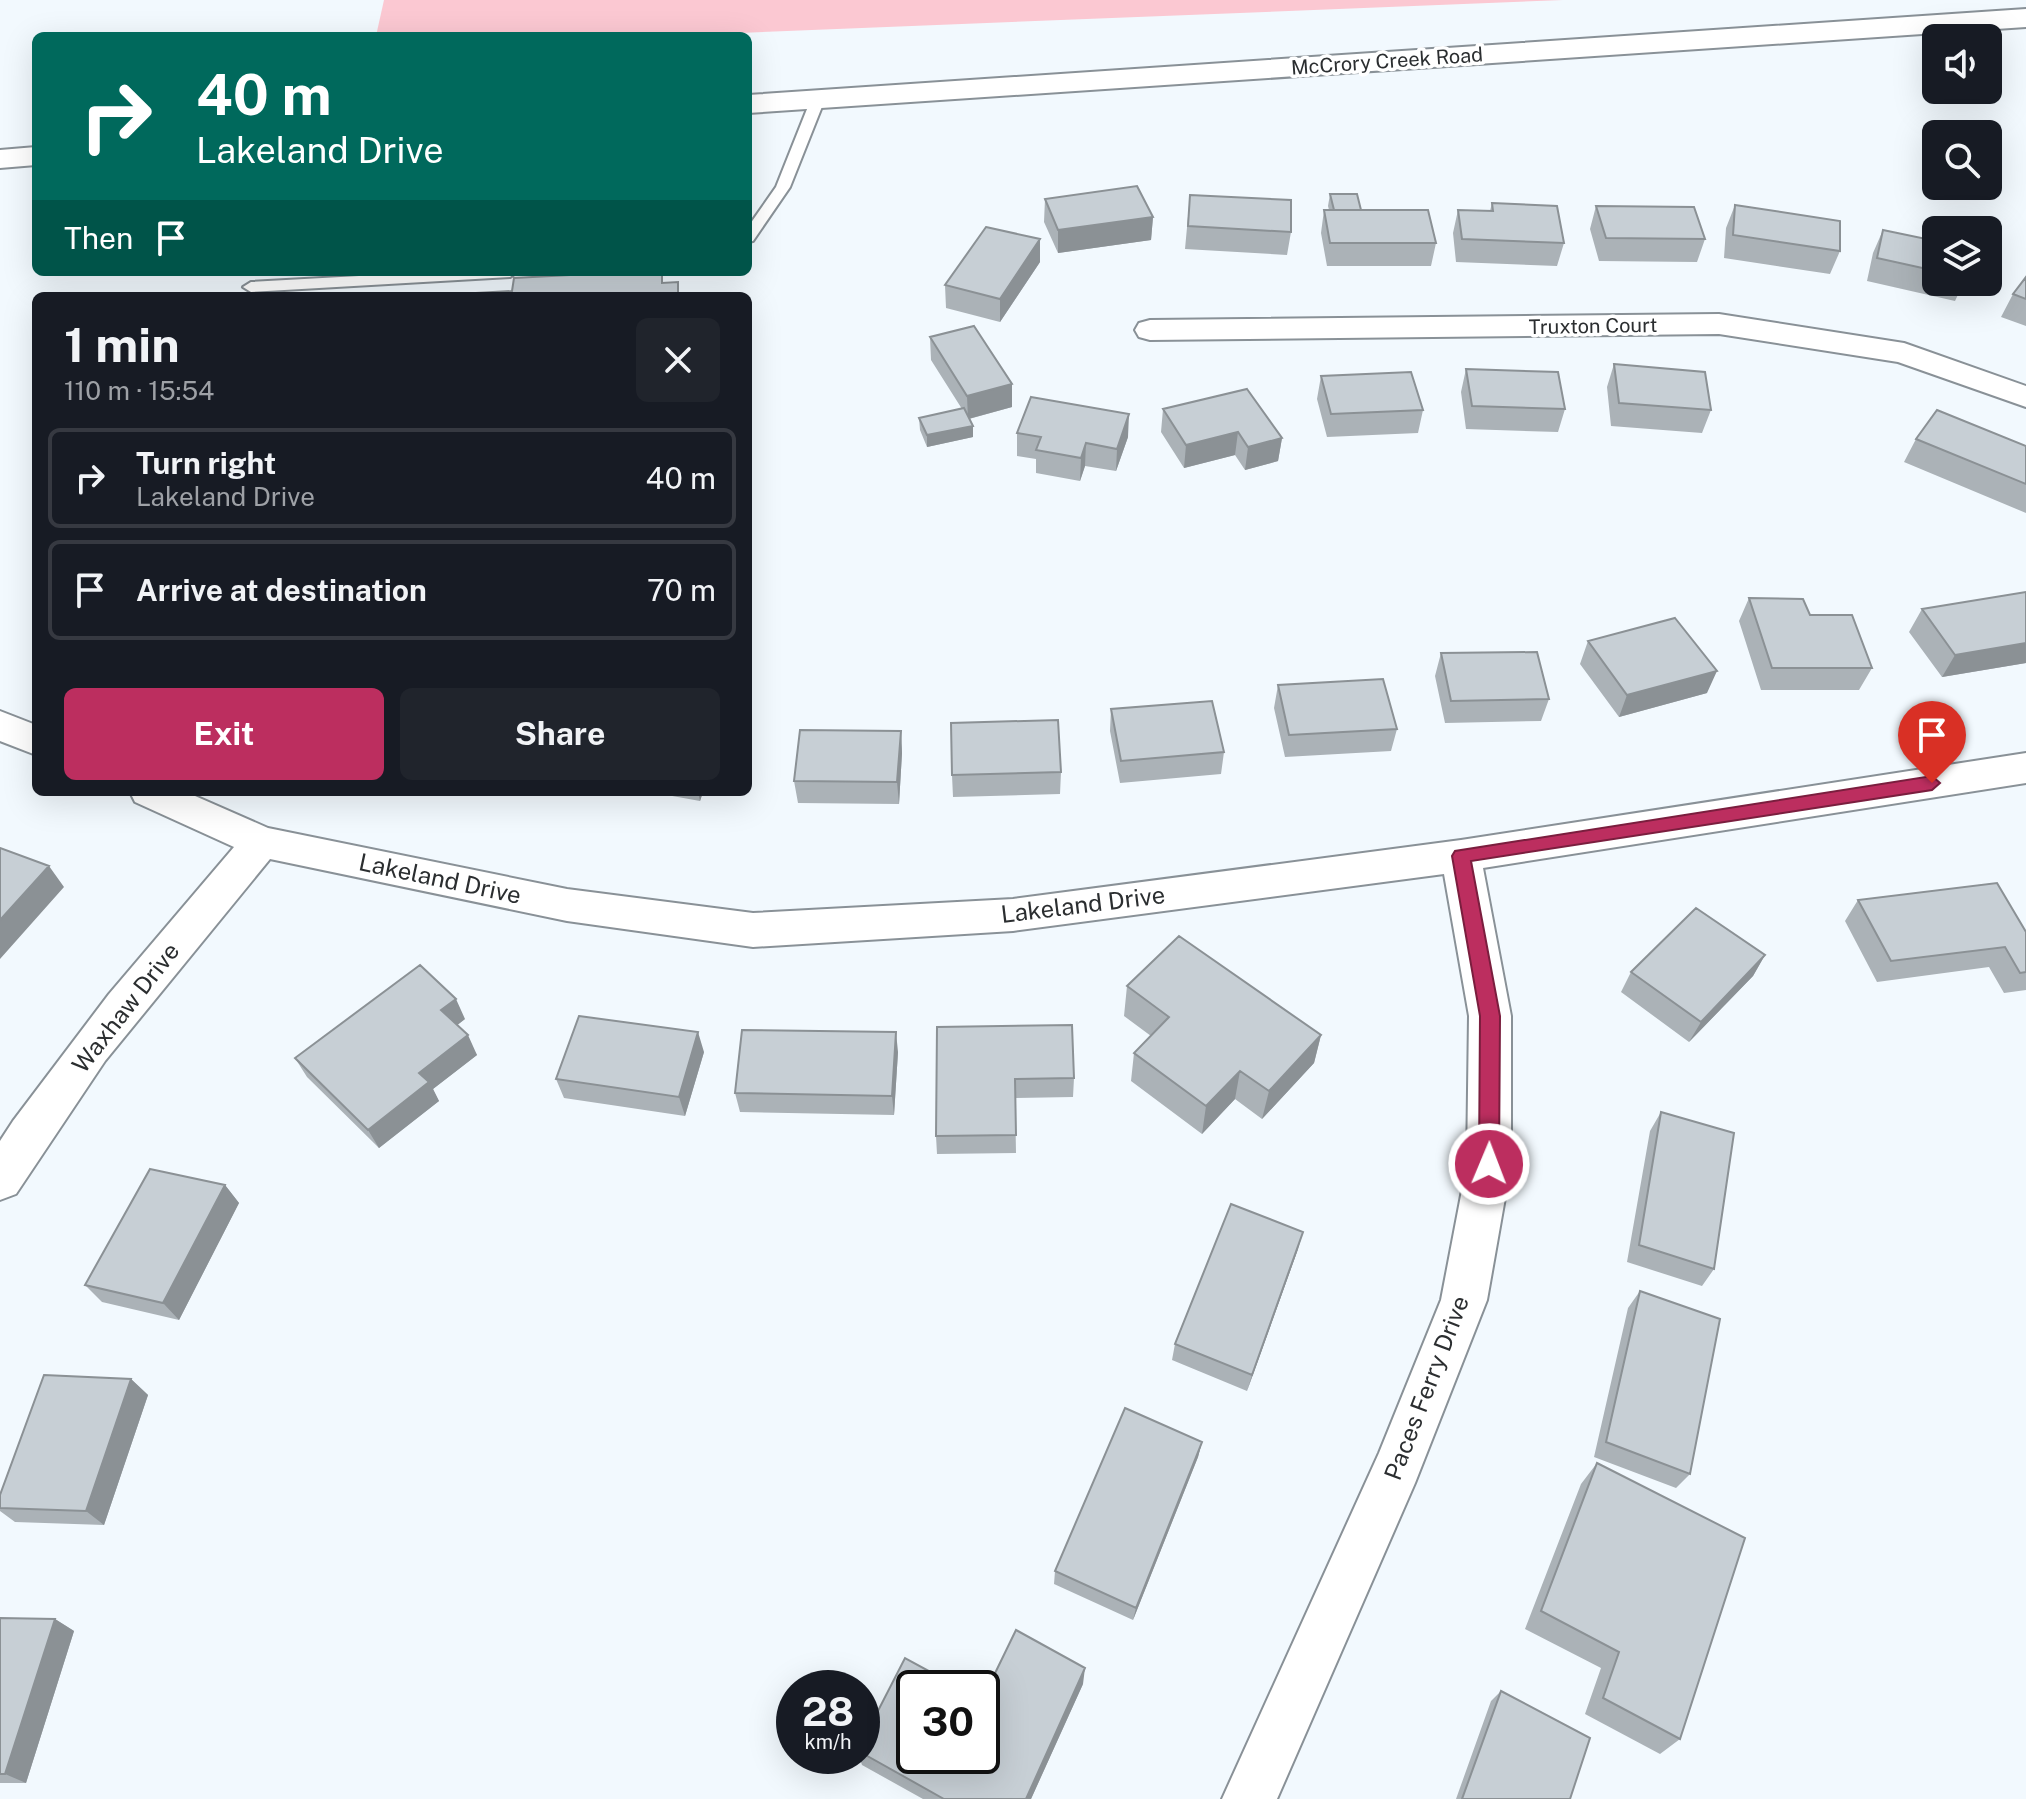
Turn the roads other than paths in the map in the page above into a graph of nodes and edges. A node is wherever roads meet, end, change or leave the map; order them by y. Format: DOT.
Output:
graph roads {
  1 [pos="2026,18"];
  2 [pos="818,99"];
  3 [pos="752,104"];
  4 [pos="32,156"];
  5 [pos="0,159"];
  6 [pos="752,232"];
  7 [pos="441,276"];
  8 [pos="251,287"];
  9 [pos="1150,330"];
  10 [pos="2026,397"];
  11 [pos="0,725"];
  12 [pos="32,739"];
  13 [pos="2026,768"];
  14 [pos="158,796"];
  15 [pos="261,842"];
  16 [pos="1461,856"];
  17 [pos="0,1180"];
  18 [pos="1249,1799"];
  1 -- 2 [label="street, McCrory Creek Road"];
  2 -- 3 [label="street, McCrory Creek Road"];
  2 -- 6 [label="lane"];
  4 -- 5 [label="street"];
  7 -- 8 [label="lane"];
  9 -- 10 [label="street, Truxton Court"];
  11 -- 12 [label="street"];
  13 -- 16 [label="street, Lakeland Drive"];
  14 -- 15 [label="street, Lakeland Drive"];
  15 -- 16 [label="street, Lakeland Drive"];
  15 -- 17 [label="street, Waxhaw Drive"];
  16 -- 18 [label="street, Paces Ferry Drive"];
}
